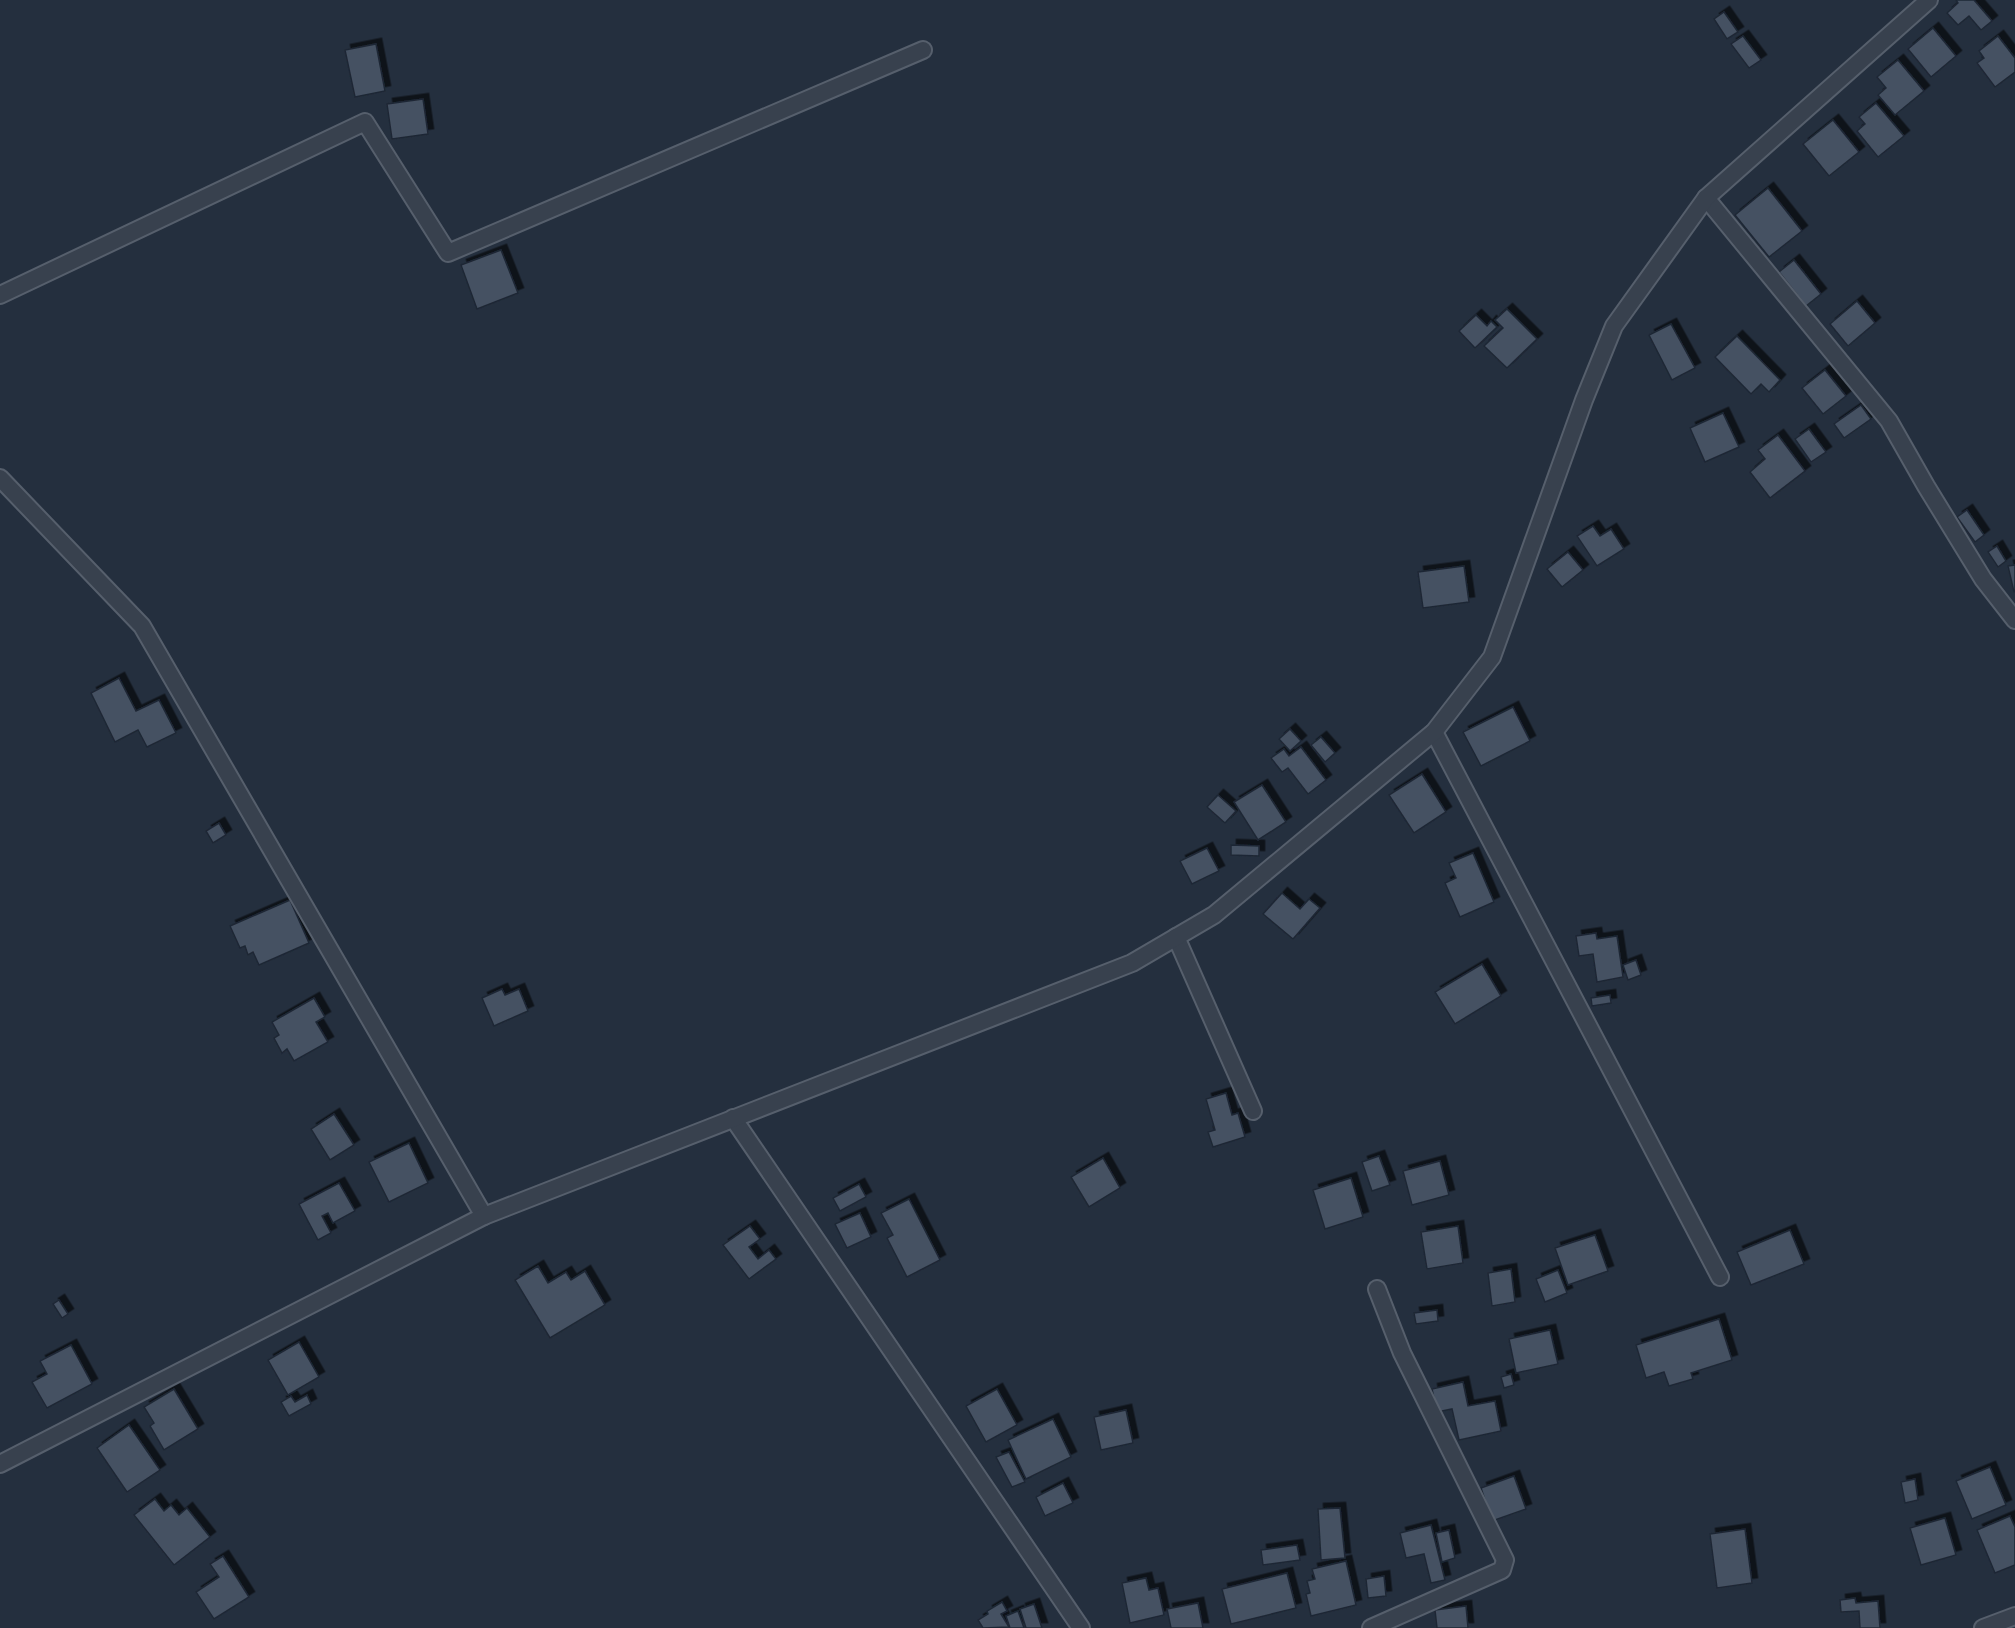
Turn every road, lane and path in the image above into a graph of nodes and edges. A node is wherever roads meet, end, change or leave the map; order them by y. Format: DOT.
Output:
graph roads {
  1 [pos="1929,0"];
  2 [pos="923,50"];
  3 [pos="1706,198"];
  4 [pos="0,295"];
  5 [pos="0,478"];
  6 [pos="2015,620"];
  7 [pos="1434,732"];
  8 [pos="1176,937"];
  9 [pos="1253,1111"];
  10 [pos="733,1118"];
  11 [pos="484,1216"];
  12 [pos="1720,1277"];
  13 [pos="1377,1288"];
  14 [pos="0,1464"];
  15 [pos="2015,1616"];
  16 [pos="1081,1628"];
  17 [pos="1371,1628"];
  18 [pos="1983,1628"];
  1 -- 3 [label="street"];
  2 -- 4 [label="street"];
  3 -- 6 [label="street"];
  3 -- 7 [label="street"];
  5 -- 11 [label="street"];
  7 -- 8 [label="street"];
  7 -- 12 [label="street"];
  8 -- 9 [label="street"];
  8 -- 10 [label="street"];
  10 -- 11 [label="street"];
  10 -- 16 [label="street"];
  11 -- 14 [label="street"];
  13 -- 17 [label="street"];
  15 -- 18 [label="street"];
}
